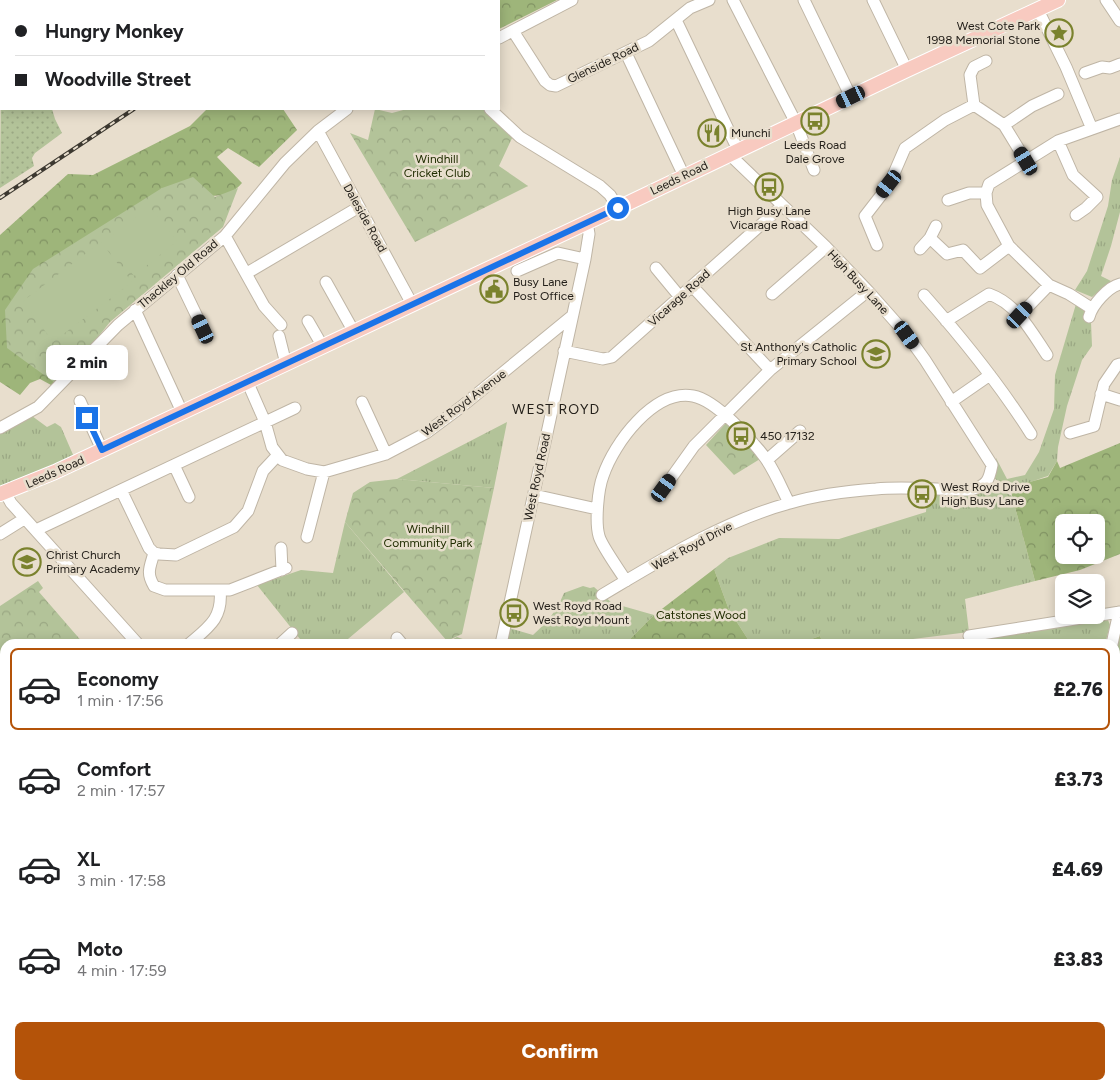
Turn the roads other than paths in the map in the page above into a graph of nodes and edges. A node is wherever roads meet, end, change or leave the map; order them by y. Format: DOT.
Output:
graph roads {
  1 [pos="572,0"];
  2 [pos="709,0"];
  3 [pos="734,0"];
  4 [pos="804,0"];
  5 [pos="872,0"];
  6 [pos="1058,0"];
  7 [pos="1106,0"];
  8 [pos="1038,10"];
  9 [pos="676,20"];
  10 [pos="1120,21"];
  11 [pos="513,31"];
  12 [pos="500,38"];
  13 [pos="626,53"];
  14 [pos="986,61"];
  15 [pos="1120,64"];
  16 [pos="907,70"];
  17 [pos="1085,73"];
  18 [pos="1058,94"];
  19 [pos="851,97"];
  20 [pos="974,105"];
  21 [pos="346,110"];
  22 [pos="491,110"];
  23 [pos="1120,119"];
  24 [pos="796,124"];
  25 [pos="1004,125"];
  26 [pos="1092,129"];
  27 [pos="318,132"];
  28 [pos="1058,141"];
  29 [pos="734,152"];
  30 [pos="1026,161"];
  31 [pos="814,170"];
  32 [pos="684,176"];
  33 [pos="986,193"];
  34 [pos="948,200"];
  35 [pos="782,206"];
  36 [pos="359,207"];
  37 [pos="618,208"];
  38 [pos="1076,215"];
  39 [pos="587,222"];
  40 [pos="936,226"];
  41 [pos="225,236"];
  42 [pos="930,238"];
  43 [pos="877,245"];
  44 [pos="1009,246"];
  45 [pos="826,247"];
  46 [pos="920,249"];
  47 [pos="585,258"];
  48 [pos="656,268"];
  49 [pos="517,271"];
  50 [pos="247,273"];
  51 [pos="177,275"];
  52 [pos="326,282"];
  53 [pos="1049,284"];
  54 [pos="1120,284"];
  55 [pos="692,286"];
  56 [pos="868,291"];
  57 [pos="772,294"];
  58 [pos="924,295"];
  59 [pos="680,297"];
  60 [pos="412,304"];
  61 [pos="135,310"];
  62 [pos="1020,315"];
  63 [pos="572,316"];
  64 [pos="308,321"];
  65 [pos="946,321"];
  66 [pos="203,329"];
  67 [pos="354,332"];
  68 [pos="322,347"];
  69 [pos="564,351"];
  70 [pos="1047,355"];
  71 [pos="286,364"];
  72 [pos="1120,364"];
  73 [pos="770,370"];
  74 [pos="990,375"];
  75 [pos="247,381"];
  76 [pos="1102,394"];
  77 [pos="1120,400"];
  78 [pos="80,401"];
  79 [pos="362,402"];
  80 [pos="951,402"];
  81 [pos="296,408"];
  82 [pos="182,412"];
  83 [pos="726,414"];
  84 [pos="265,422"];
  85 [pos="0,428"];
  86 [pos="800,431"];
  87 [pos="1070,433"];
  88 [pos="1032,434"];
  89 [pos="102,450"];
  90 [pos="386,454"];
  91 [pos="278,455"];
  92 [pos="767,460"];
  93 [pos="174,465"];
  94 [pos="324,472"];
  95 [pos="989,479"];
  96 [pos="664,488"];
  97 [pos="121,490"];
  98 [pos="2,493"];
  99 [pos="534,495"];
  100 [pos="189,497"];
  101 [pos="789,503"];
  102 [pos="597,509"];
  103 [pos="24,519"];
  104 [pos="36,530"];
  105 [pos="0,534"];
  106 [pos="306,537"];
  107 [pos="281,548"];
  108 [pos="154,552"];
  109 [pos="626,581"];
  110 [pos="220,590"];
  111 [pos="602,595"];
  112 [pos="1120,612"];
  113 [pos="292,633"];
  114 [pos="969,636"];
  115 [pos="134,639"];
  116 [pos="195,639"];
  117 [pos="285,639"];
  118 [pos="501,639"];
  119 [pos="1113,639"];
  1 -- 11 [label="street"];
  2 -- 9 [label="street, Glenside Road"];
  3 -- 24 [label="street"];
  4 -- 19 [label="street"];
  5 -- 16 [label="street"];
  6 -- 8 [label="main road, Leeds Road"];
  7 -- 10 [label="street"];
  8 -- 16 [label="main road, Leeds Road"];
  8 -- 26 [label="street"];
  9 -- 13 [label="street, Glenside Road"];
  9 -- 29 [label="street"];
  11 -- 12 [label="street"];
  11 -- 13 [label="street, Glenside Road"];
  13 -- 32 [label="street"];
  14 -- 20 [label="street"];
  15 -- 17 [label="street"];
  16 -- 19 [label="main road, Leeds Road"];
  18 -- 25 [label="street"];
  19 -- 24 [label="main road, Leeds Road"];
  20 -- 25 [label="street"];
  20 -- 43 [label="street"];
  21 -- 27 [label="street, Thackley Old Road"];
  22 -- 37 [label="street"];
  23 -- 26 [label="street"];
  24 -- 29 [label="main road, Leeds Road"];
  24 -- 31 [label="street"];
  25 -- 30 [label="street"];
  26 -- 28 [label="street"];
  27 -- 36 [label="street, Daleside Road"];
  27 -- 41 [label="street, Thackley Old Road"];
  28 -- 30 [label="street"];
  28 -- 38 [label="street"];
  29 -- 32 [label="main road, Leeds Road"];
  29 -- 35 [label="street, High Busy Lane"];
  30 -- 33 [label="street"];
  32 -- 37 [label="main road, Leeds Road"];
  33 -- 34 [label="street"];
  33 -- 44 [label="street"];
  35 -- 45 [label="street, High Busy Lane"];
  35 -- 55 [label="street, Vicarage Road"];
  36 -- 50 [label="street"];
  36 -- 60 [label="street, Daleside Road"];
  37 -- 39 [label="main road, Leeds Road"];
  39 -- 47 [label="street, West Royd Road"];
  39 -- 60 [label="main road, Leeds Road"];
  40 -- 42 [label="street"];
  41 -- 50 [label="street"];
  41 -- 51 [label="street, Thackley Old Road"];
  42 -- 44 [label="street"];
  42 -- 46 [label="street"];
  44 -- 53 [label="street"];
  45 -- 56 [label="street, High Busy Lane"];
  45 -- 57 [label="street"];
  47 -- 49 [label="street"];
  47 -- 63 [label="street, West Royd Road"];
  48 -- 59 [label="street"];
  50 -- 71 [label="street"];
  51 -- 61 [label="street, Thackley Old Road"];
  51 -- 66 [label="street"];
  52 -- 67 [label="street"];
  53 -- 54 [label="street"];
  53 -- 62 [label="street"];
  55 -- 59 [label="street, Vicarage Road"];
  55 -- 73 [label="street"];
  56 -- 73 [label="street"];
  56 -- 80 [label="street, High Busy Lane"];
  58 -- 65 [label="street"];
  59 -- 69 [label="street, Vicarage Road"];
  60 -- 67 [label="main road, Leeds Road"];
  61 -- 82 [label="street"];
  61 -- 85 [label="street, Thackley Old Road"];
  62 -- 65 [label="street"];
  62 -- 70 [label="street"];
  63 -- 69 [label="street, West Royd Road"];
  63 -- 90 [label="street, West Royd Avenue"];
  64 -- 68 [label="street"];
  65 -- 74 [label="street"];
  67 -- 68 [label="main road, Leeds Road"];
  68 -- 71 [label="main road, Leeds Road"];
  69 -- 99 [label="street, West Royd Road"];
  71 -- 75 [label="main road, Leeds Road"];
  72 -- 76 [label="street"];
  73 -- 83 [label="street"];
  74 -- 80 [label="street"];
  74 -- 88 [label="street"];
  75 -- 82 [label="main road, Leeds Road"];
  75 -- 84 [label="street"];
  76 -- 77 [label="street"];
  76 -- 87 [label="street"];
  78 -- 89 [label="street"];
  79 -- 90 [label="street"];
  80 -- 95 [label="street, High Busy Lane"];
  81 -- 84 [label="street"];
  82 -- 89 [label="main road, Leeds Road"];
  83 -- 92 [label="street"];
  83 -- 96 [label="street"];
  83 -- 102 [label="street"];
  84 -- 91 [label="street"];
  84 -- 93 [label="street"];
  86 -- 92 [label="street"];
  89 -- 98 [label="main road, Leeds Road"];
  90 -- 94 [label="street, West Royd Avenue"];
  91 -- 94 [label="street, West Royd Avenue"];
  91 -- 108 [label="street"];
  92 -- 101 [label="street"];
  93 -- 97 [label="street"];
  93 -- 100 [label="street"];
  94 -- 106 [label="street"];
  95 -- 101 [label="street, West Royd Drive"];
  97 -- 104 [label="street"];
  97 -- 108 [label="street"];
  98 -- 103 [label="street"];
  99 -- 102 [label="street"];
  99 -- 118 [label="street, West Royd Road"];
  101 -- 109 [label="street, West Royd Drive"];
  102 -- 109 [label="street"];
  103 -- 104 [label="street"];
  103 -- 105 [label="street"];
  104 -- 115 [label="street"];
  107 -- 110 [label="street"];
  108 -- 110 [label="street"];
  109 -- 111 [label="street, West Royd Drive"];
  110 -- 116 [label="street"];
  112 -- 114 [label="street"];
  112 -- 119 [label="street"];
  113 -- 117 [label="street"];
}
